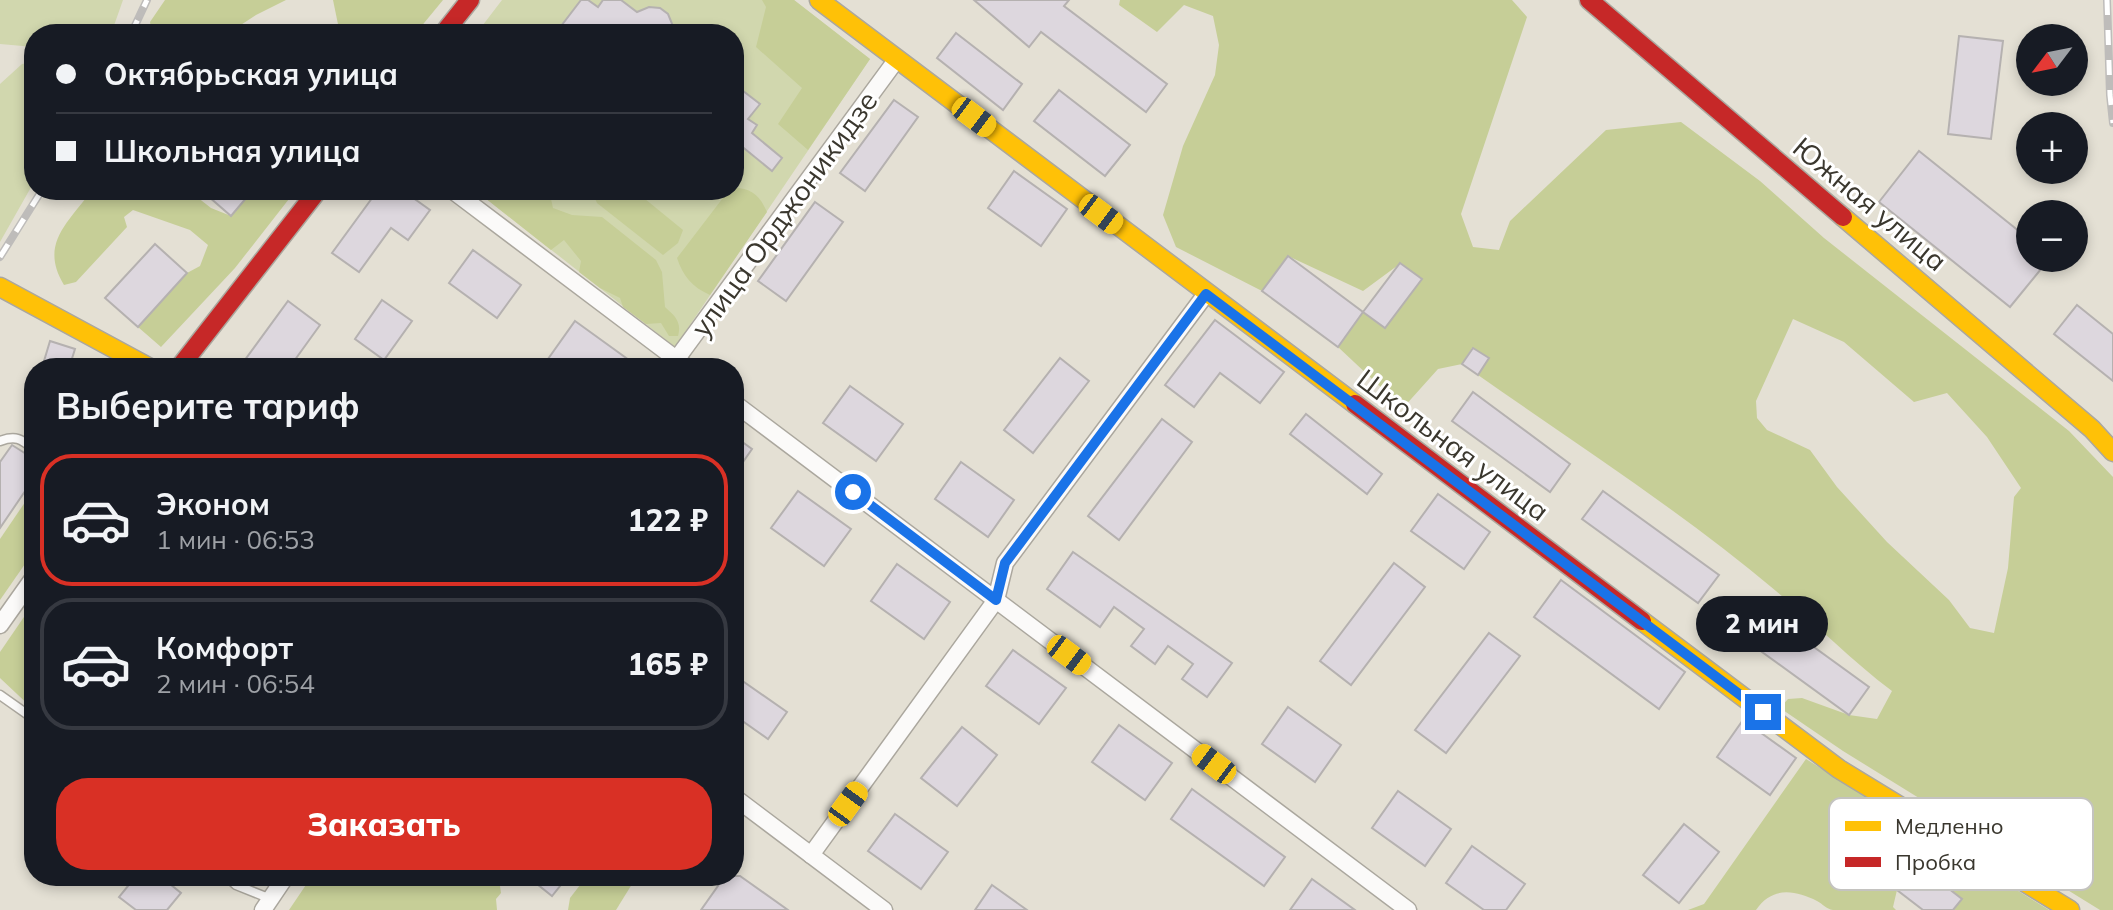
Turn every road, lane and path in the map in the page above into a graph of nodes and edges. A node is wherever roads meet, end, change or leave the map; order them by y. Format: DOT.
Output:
graph roads {
  1 [pos="470,0"];
  2 [pos="819,0"];
  3 [pos="1589,0"];
  4 [pos="451,24"];
  5 [pos="897,59"];
  6 [pos="310,200"];
  7 [pos="465,200"];
  8 [pos="0,287"];
  9 [pos="1206,294"];
  10 [pos="131,358"];
  11 [pos="187,358"];
  12 [pos="669,358"];
  13 [pos="683,358"];
  14 [pos="744,411"];
  15 [pos="0,441"];
  16 [pos="24,441"];
  17 [pos="2113,452"];
  18 [pos="24,594"];
  19 [pos="996,600"];
  20 [pos="0,625"];
  21 [pos="0,695"];
  22 [pos="24,712"];
  23 [pos="1887,798"];
  24 [pos="744,805"];
  25 [pos="811,855"];
  26 [pos="238,886"];
  27 [pos="279,886"];
  28 [pos="2037,890"];
  29 [pos="267,904"];
  30 [pos="884,910"];
  31 [pos="1408,910"];
  32 [pos="2070,910"];
  1 -- 4 [label="street"];
  2 -- 5 [label="street, Школьная улица"];
  3 -- 17 [label="street, Южная улица"];
  5 -- 9 [label="street, Школьная улица"];
  5 -- 13 [label="street, улица Орджоникидзе"];
  6 -- 11 [label="street"];
  7 -- 12 [label="street"];
  8 -- 10 [label="street"];
  9 -- 19 [label="street"];
  9 -- 23 [label="street, Школьная улица"];
  14 -- 19 [label="street"];
  15 -- 16 [label="lane"];
  18 -- 20 [label="street"];
  19 -- 25 [label="street"];
  19 -- 31 [label="street"];
  21 -- 22 [label="lane"];
  24 -- 25 [label="street"];
  25 -- 30 [label="street"];
  26 -- 29 [label="lane"];
  27 -- 29 [label="street"];
  28 -- 32 [label="street, Школьная улица"];
}
